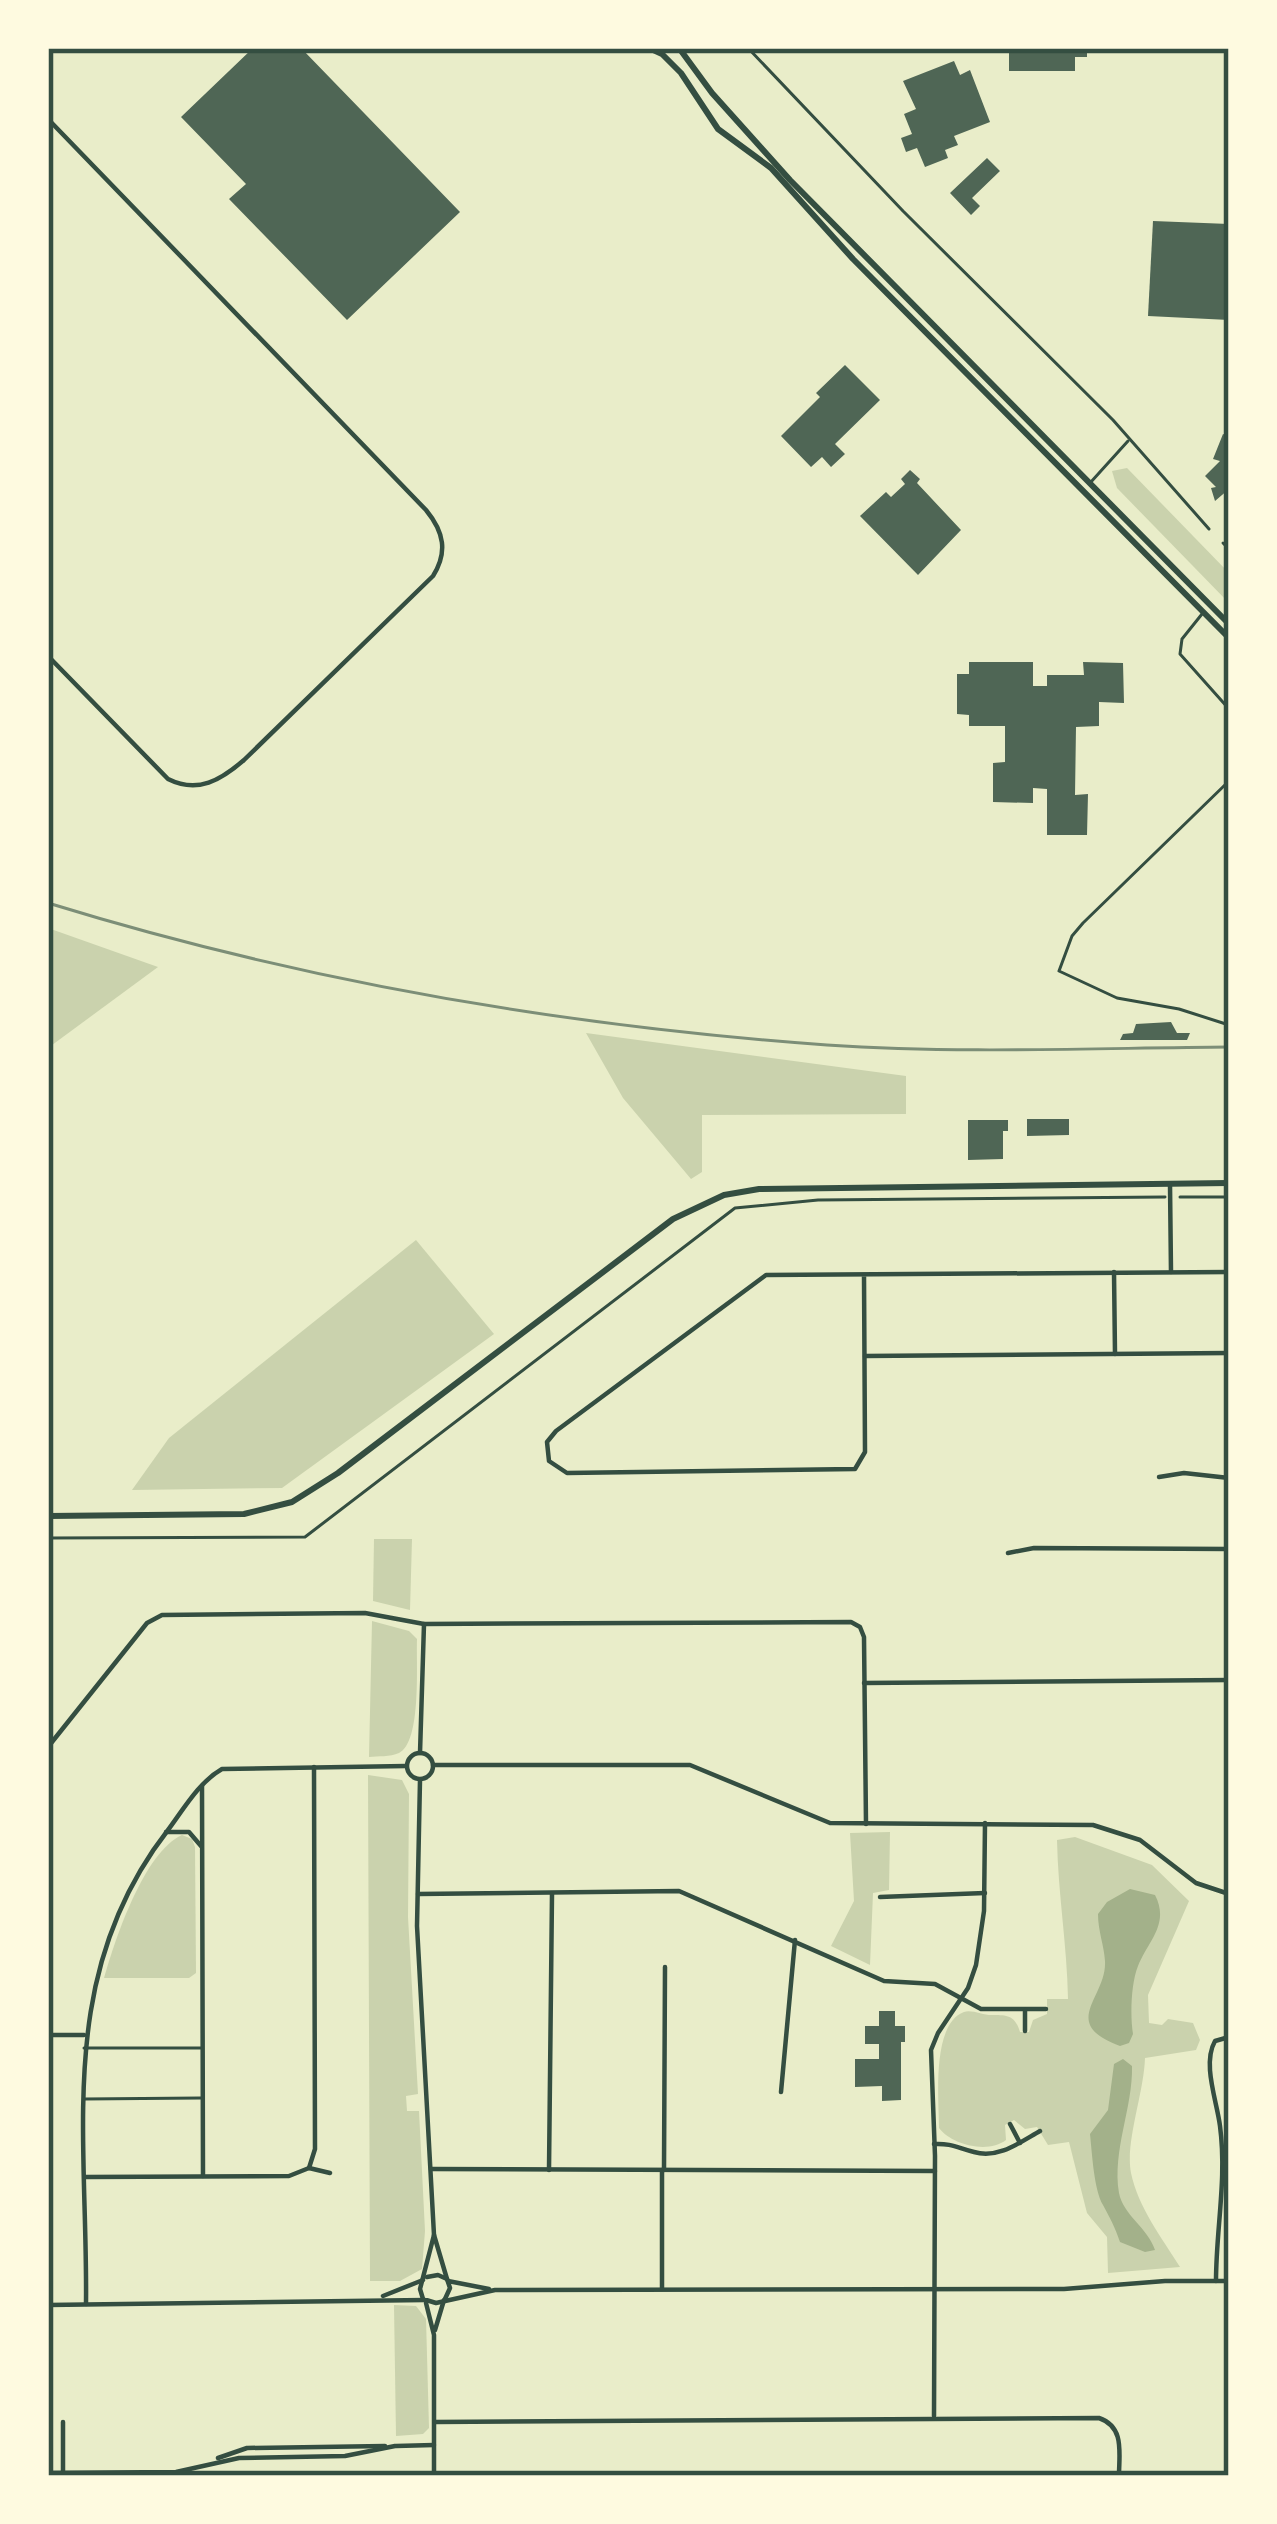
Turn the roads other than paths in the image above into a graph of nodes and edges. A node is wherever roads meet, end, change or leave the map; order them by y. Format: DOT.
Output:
graph roads {
  1 [pos="649,48"];
  2 [pos="679,48"];
  3 [pos="748,48"];
  4 [pos="48,119"];
  5 [pos="1130,440"];
  6 [pos="1059,453"];
  7 [pos="1051,461"];
  8 [pos="1090,483"];
  9 [pos="1082,491"];
  10 [pos="1209,529"];
  11 [pos="1223,543"];
  12 [pos="1229,549"];
  13 [pos="1210,605"];
  14 [pos="1203,613"];
  15 [pos="1229,624"];
  16 [pos="1229,638"];
  17 [pos="48,656"];
  18 [pos="1229,710"];
  19 [pos="1229,781"];
  20 [pos="1229,1025"];
  21 [pos="1229,1183"];
  22 [pos="1170,1184"];
  23 [pos="1114,1272"];
  24 [pos="1171,1272"];
  25 [pos="1229,1272"];
  26 [pos="864,1275"];
  27 [pos="1229,1353"];
  28 [pos="1114,1354"];
  29 [pos="865,1356"];
  30 [pos="1159,1477"];
  31 [pos="1229,1478"];
  32 [pos="48,1516"];
  33 [pos="1229,1549"];
  34 [pos="1008,1552"];
  35 [pos="424,1624"];
  36 [pos="1229,1680"];
  37 [pos="864,1683"];
  38 [pos="48,1747"];
  39 [pos="420,1753"];
  40 [pos="434,1765"];
  41 [pos="314,1766"];
  42 [pos="406,1766"];
  43 [pos="420,1780"];
  44 [pos="202,1786"];
  45 [pos="985,1822"];
  46 [pos="866,1824"];
  47 [pos="166,1832"];
  48 [pos="202,1847"];
  49 [pos="552,1893"];
  50 [pos="985,1893"];
  51 [pos="418,1894"];
  52 [pos="1229,1894"];
  53 [pos="880,1897"];
  54 [pos="795,1940"];
  55 [pos="665,1967"];
  56 [pos="962,1999"];
  57 [pos="1046,2009"];
  58 [pos="1024,2010"];
  59 [pos="1024,2031"];
  60 [pos="48,2035"];
  61 [pos="84,2035"];
  62 [pos="1229,2037"];
  63 [pos="84,2048"];
  64 [pos="202,2048"];
  65 [pos="781,2092"];
  66 [pos="202,2098"];
  67 [pos="84,2099"];
  68 [pos="1010,2123"];
  69 [pos="1040,2132"];
  70 [pos="1020,2143"];
  71 [pos="934,2144"];
  72 [pos="309,2168"];
  73 [pos="431,2169"];
  74 [pos="549,2170"];
  75 [pos="663,2170"];
  76 [pos="935,2171"];
  77 [pos="330,2173"];
  78 [pos="203,2176"];
  79 [pos="85,2177"];
  80 [pos="434,2235"];
  81 [pos="424,2279"];
  82 [pos="447,2280"];
  83 [pos="1216,2281"];
  84 [pos="1229,2281"];
  85 [pos="935,2288"];
  86 [pos="662,2289"];
  87 [pos="495,2290"];
  88 [pos="378,2298"];
  89 [pos="426,2300"];
  90 [pos="444,2300"];
  91 [pos="86,2304"];
  92 [pos="48,2305"];
  93 [pos="434,2335"];
  94 [pos="934,2419"];
  95 [pos="63,2422"];
  96 [pos="435,2422"];
  97 [pos="434,2445"];
  98 [pos="63,2472"];
  99 [pos="48,2473"];
  100 [pos="434,2476"];
  101 [pos="1119,2476"];
  1 -- 7 [label="main road"];
  2 -- 6 [label="main road"];
  3 -- 5 [label="lane"];
  4 -- 17 [label="street"];
  5 -- 8 [label="lane"];
  5 -- 10 [label="lane"];
  6 -- 7 [label="main road"];
  6 -- 8 [label="main road"];
  7 -- 9 [label="main road"];
  8 -- 9 [label="main road"];
  8 -- 13 [label="main road"];
  9 -- 14 [label="main road"];
  11 -- 12 [label="lane"];
  13 -- 14 [label="main road"];
  13 -- 15 [label="main road"];
  14 -- 16 [label="main road"];
  14 -- 18 [label="lane"];
  19 -- 20 [label="lane"];
  21 -- 22 [label="main road"];
  22 -- 24 [label="street"];
  22 -- 32 [label="main road"];
  23 -- 24 [label="street"];
  23 -- 26 [label="street"];
  23 -- 28 [label="street"];
  24 -- 25 [label="street"];
  26 -- 29 [label="street"];
  26 -- 29 [label="street"];
  27 -- 28 [label="street"];
  28 -- 29 [label="street"];
  30 -- 31 [label="street"];
  33 -- 34 [label="street"];
  35 -- 37 [label="street"];
  35 -- 38 [label="street"];
  35 -- 39 [label="street"];
  36 -- 37 [label="street"];
  37 -- 46 [label="street"];
  39 -- 40 [label="street"];
  39 -- 42 [label="street"];
  40 -- 43 [label="street"];
  40 -- 46 [label="street"];
  41 -- 42 [label="street"];
  41 -- 44 [label="street"];
  41 -- 72 [label="street"];
  42 -- 43 [label="street"];
  43 -- 51 [label="street"];
  44 -- 47 [label="street"];
  44 -- 48 [label="street"];
  45 -- 46 [label="street"];
  45 -- 50 [label="street"];
  45 -- 52 [label="street"];
  47 -- 48 [label="street"];
  47 -- 61 [label="street"];
  48 -- 64 [label="street"];
  49 -- 51 [label="street"];
  49 -- 54 [label="street"];
  49 -- 74 [label="street"];
  50 -- 53 [label="street"];
  50 -- 56 [label="street"];
  51 -- 73 [label="street"];
  54 -- 56 [label="street"];
  54 -- 65 [label="street"];
  55 -- 75 [label="street"];
  56 -- 58 [label="street"];
  56 -- 71 [label="street"];
  57 -- 58 [label="street"];
  58 -- 59 [label="street"];
  60 -- 61 [label="street"];
  61 -- 63 [label="street"];
  62 -- 83 [label="street"];
  63 -- 64 [label="lane"];
  63 -- 67 [label="street"];
  64 -- 66 [label="street"];
  66 -- 67 [label="lane"];
  66 -- 78 [label="street"];
  67 -- 79 [label="street"];
  68 -- 70 [label="street"];
  69 -- 70 [label="street"];
  70 -- 71 [label="street"];
  71 -- 76 [label="street"];
  72 -- 77 [label="street"];
  72 -- 78 [label="street"];
  73 -- 74 [label="street"];
  73 -- 80 [label="street"];
  74 -- 75 [label="street"];
  75 -- 76 [label="street"];
  75 -- 86 [label="street"];
  76 -- 85 [label="street"];
  78 -- 79 [label="street"];
  79 -- 91 [label="street"];
  80 -- 81 [label="street"];
  80 -- 82 [label="street"];
  81 -- 82 [label="street"];
  81 -- 88 [label="street"];
  81 -- 89 [label="street"];
  82 -- 87 [label="street"];
  82 -- 90 [label="street"];
  83 -- 84 [label="street"];
  83 -- 85 [label="street"];
  85 -- 86 [label="street"];
  85 -- 94 [label="street"];
  86 -- 87 [label="street"];
  87 -- 90 [label="street"];
  88 -- 89 [label="street"];
  88 -- 91 [label="street"];
  89 -- 90 [label="street"];
  89 -- 93 [label="street"];
  90 -- 93 [label="street"];
  91 -- 92 [label="street"];
  93 -- 96 [label="street"];
  94 -- 96 [label="street"];
  94 -- 101 [label="street"];
  95 -- 98 [label="street"];
  96 -- 97 [label="street"];
  97 -- 98 [label="street"];
  97 -- 100 [label="street"];
  98 -- 99 [label="street"];
}
